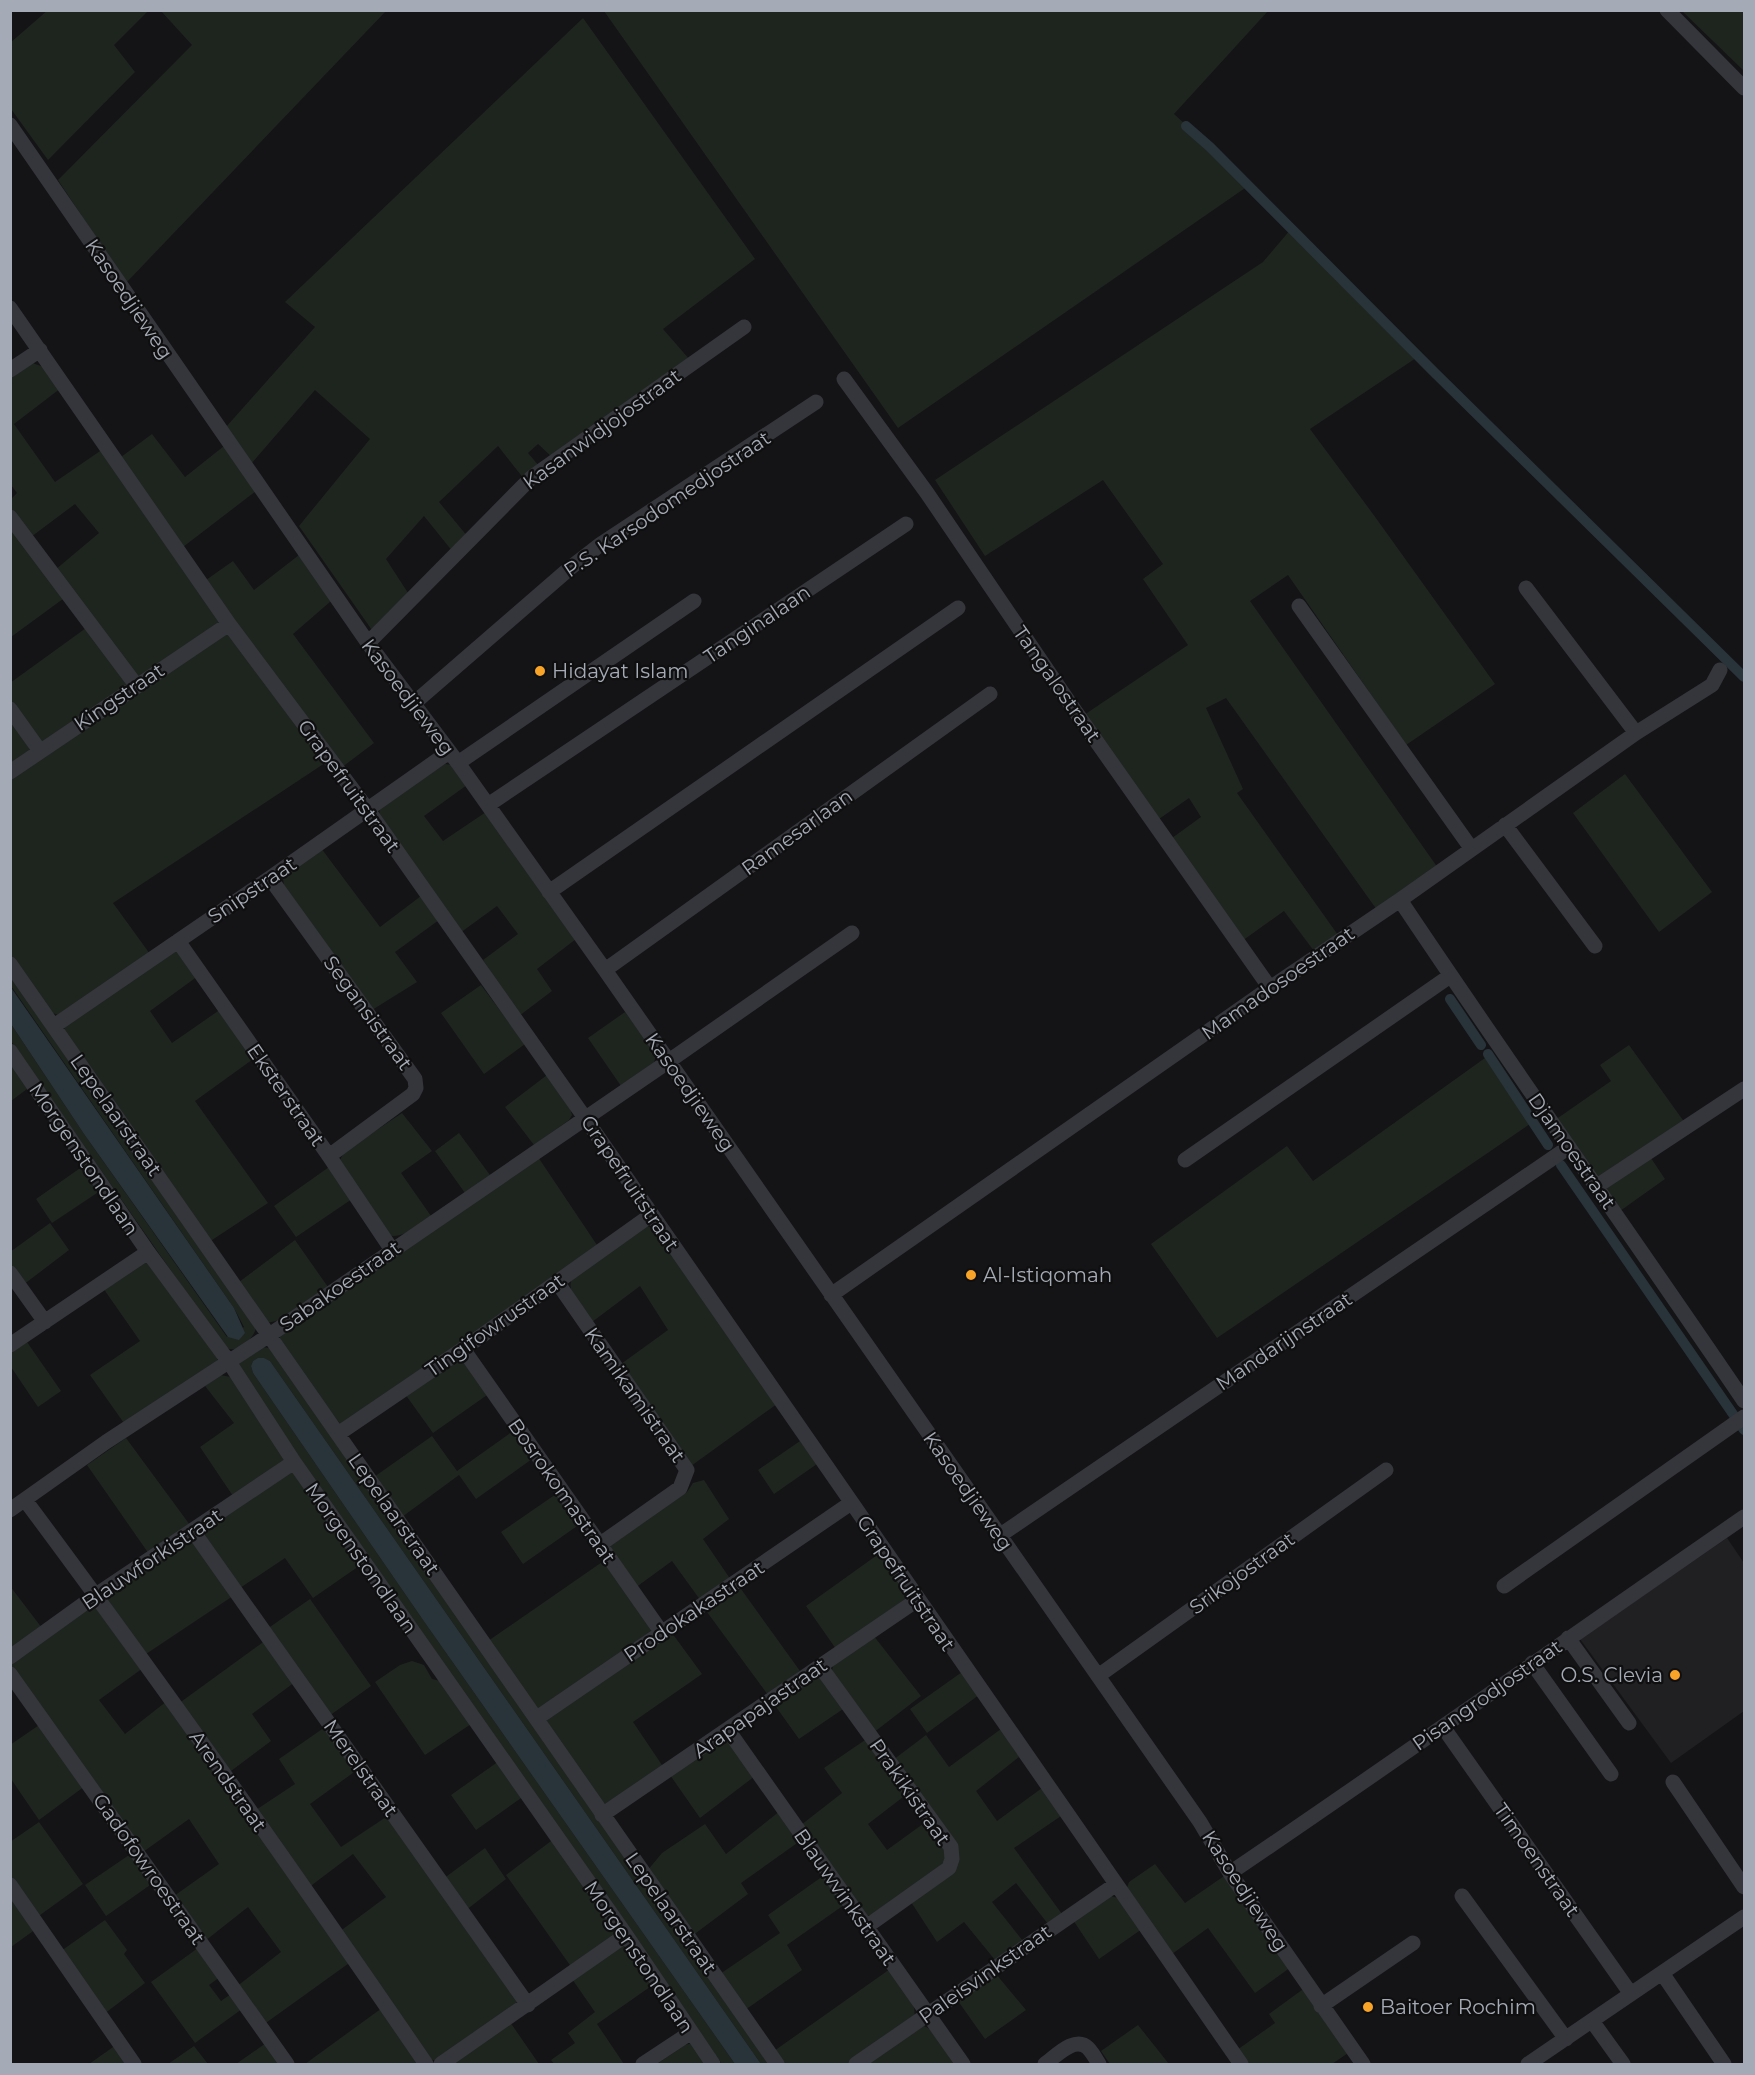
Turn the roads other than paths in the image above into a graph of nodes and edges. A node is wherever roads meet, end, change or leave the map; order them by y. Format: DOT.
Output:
graph roads {
  1 [pos="1667,10"];
  2 [pos="1744,88"];
  3 [pos="10,125"];
  4 [pos="10,308"];
  5 [pos="744,327"];
  6 [pos="40,350"];
  7 [pos="10,370"];
  8 [pos="844,379"];
  9 [pos="816,402"];
  10 [pos="10,517"];
  11 [pos="906,524"];
  12 [pos="1526,588"];
  13 [pos="694,601"];
  14 [pos="1299,606"];
  15 [pos="958,608"];
  16 [pos="229,624"];
  17 [pos="368,643"];
  18 [pos="1720,670"];
  19 [pos="136,686"];
  20 [pos="990,694"];
  21 [pos="413,704"];
  22 [pos="10,709"];
  23 [pos="1636,732"];
  24 [pos="40,751"];
  25 [pos="453,758"];
  26 [pos="10,772"];
  27 [pos="488,805"];
  28 [pos="368,810"];
  29 [pos="1505,825"];
  30 [pos="1471,848"];
  31 [pos="270,878"];
  32 [pos="549,892"];
  33 [pos="1400,900"];
  34 [pos="852,933"];
  35 [pos="178,941"];
  36 [pos="1595,946"];
  37 [pos="10,964"];
  38 [pos="605,970"];
  39 [pos="1450,976"];
  40 [pos="1270,988"];
  41 [pos="54,1026"];
  42 [pos="10,1051"];
  43 [pos="669,1061"];
  44 [pos="1744,1089"];
  45 [pos="585,1118"];
  46 [pos="1569,1147"];
  47 [pos="329,1156"];
  48 [pos="1185,1160"];
  49 [pos="1597,1186"];
  50 [pos="651,1215"];
  51 [pos="392,1250"];
  52 [pos="148,1252"];
  53 [pos="10,1273"];
  54 [pos="557,1282"];
  55 [pos="831,1295"];
  56 [pos="45,1322"];
  57 [pos="268,1336"];
  58 [pos="10,1345"];
  59 [pos="463,1349"];
  60 [pos="230,1362"];
  61 [pos="1744,1401"];
  62 [pos="1738,1422"];
  63 [pos="338,1434"];
  64 [pos="294,1462"];
  65 [pos="1386,1470"];
  66 [pos="25,1500"];
  67 [pos="851,1503"];
  68 [pos="10,1510"];
  69 [pos="1744,1517"];
  70 [pos="193,1531"];
  71 [pos="999,1536"];
  72 [pos="599,1545"];
  73 [pos="1504,1586"];
  74 [pos="96,1595"];
  75 [pos="917,1600"];
  76 [pos="662,1633"];
  77 [pos="1568,1638"];
  78 [pos="10,1657"];
  79 [pos="1532,1663"];
  80 [pos="820,1666"];
  81 [pos="10,1674"];
  82 [pos="1098,1676"];
  83 [pos="537,1718"];
  84 [pos="1629,1723"];
  85 [pos="1443,1726"];
  86 [pos="728,1730"];
  87 [pos="1611,1774"];
  88 [pos="1673,1782"];
  89 [pos="602,1815"];
  90 [pos="1230,1873"];
  91 [pos="10,1885"];
  92 [pos="1114,1885"];
  93 [pos="1744,1887"];
  94 [pos="1462,1896"];
  95 [pos="1743,1921"];
  96 [pos="866,1927"];
  97 [pos="626,1935"];
  98 [pos="1413,1943"];
  99 [pos="1662,1973"];
  100 [pos="1631,1994"];
  101 [pos="528,2005"];
  102 [pos="1322,2006"];
  103 [pos="927,2015"];
  104 [pos="1592,2020"];
  105 [pos="690,2032"];
  106 [pos="1566,2039"];
  107 [pos="134,2064"];
  108 [pos="287,2064"];
  109 [pos="426,2064"];
  110 [pos="441,2064"];
  111 [pos="643,2064"];
  112 [pos="713,2064"];
  113 [pos="777,2064"];
  114 [pos="856,2064"];
  115 [pos="963,2064"];
  116 [pos="1045,2064"];
  117 [pos="1100,2064"];
  118 [pos="1240,2064"];
  119 [pos="1364,2064"];
  120 [pos="1528,2064"];
  121 [pos="1623,2064"];
  122 [pos="1724,2064"];
  1 -- 2 [label="street"];
  3 -- 17 [label="street, Kasoedjieweg"];
  4 -- 6 [label="street, Grapefruitstraat"];
  5 -- 17 [label="street, Kasanwidjojostraat"];
  6 -- 7 [label="street"];
  6 -- 16 [label="street, Grapefruitstraat"];
  8 -- 40 [label="street, Tangalostraat"];
  9 -- 21 [label="street, P.S. Karsodomedjostraat"];
  10 -- 19 [label="street"];
  11 -- 27 [label="street, Tanginalaan"];
  12 -- 23 [label="street"];
  13 -- 25 [label="street, Snipstraat"];
  14 -- 30 [label="street"];
  15 -- 32 [label="street"];
  16 -- 19 [label="street, Kingstraat"];
  16 -- 28 [label="street, Grapefruitstraat"];
  17 -- 21 [label="street, Kasoedjieweg"];
  18 -- 23 [label="street, Mamadosoestraat"];
  19 -- 24 [label="street, Kingstraat"];
  20 -- 38 [label="street, Ramesarlaan"];
  21 -- 25 [label="street, Kasoedjieweg"];
  22 -- 24 [label="street"];
  23 -- 29 [label="street, Mamadosoestraat"];
  24 -- 26 [label="street, Kingstraat"];
  25 -- 27 [label="street, Kasoedjieweg"];
  25 -- 28 [label="street, Snipstraat"];
  27 -- 32 [label="street, Kasoedjieweg"];
  28 -- 31 [label="street, Snipstraat"];
  28 -- 45 [label="street, Grapefruitstraat"];
  29 -- 30 [label="street, Mamadosoestraat"];
  29 -- 36 [label="street"];
  30 -- 33 [label="street, Mamadosoestraat"];
  31 -- 35 [label="street, Snipstraat"];
  31 -- 47 [label="street, Segansistraat"];
  32 -- 38 [label="street, Kasoedjieweg"];
  33 -- 39 [label="street, Djamoestraat"];
  33 -- 40 [label="street, Mamadosoestraat"];
  34 -- 43 [label="street, Sabakoestraat"];
  35 -- 41 [label="street, Snipstraat"];
  35 -- 47 [label="street, Eksterstraat"];
  37 -- 41 [label="street, Lepelaarstraat"];
  38 -- 43 [label="street, Kasoedjieweg"];
  39 -- 46 [label="street, Djamoestraat"];
  39 -- 48 [label="street"];
  40 -- 55 [label="street, Mamadosoestraat"];
  41 -- 57 [label="street, Lepelaarstraat"];
  42 -- 52 [label="street, Morgenstondlaan"];
  43 -- 45 [label="street, Sabakoestraat"];
  43 -- 55 [label="street, Kasoedjieweg"];
  44 -- 49 [label="street"];
  45 -- 50 [label="street, Grapefruitstraat"];
  45 -- 51 [label="street, Sabakoestraat"];
  46 -- 49 [label="street, Djamoestraat"];
  46 -- 71 [label="street, Mandarijnstraat"];
  47 -- 51 [label="street, Eksterstraat"];
  49 -- 61 [label="street, Djamoestraat"];
  50 -- 54 [label="street, Tingifowrustraat"];
  50 -- 67 [label="street, Grapefruitstraat"];
  51 -- 57 [label="street, Sabakoestraat"];
  52 -- 56 [label="street"];
  52 -- 60 [label="street, Morgenstondlaan"];
  53 -- 56 [label="street"];
  54 -- 59 [label="street, Tingifowrustraat"];
  54 -- 72 [label="street, Kamikamistraat"];
  55 -- 71 [label="street, Kasoedjieweg"];
  56 -- 58 [label="street"];
  57 -- 60 [label="street, Sabakoestraat"];
  57 -- 63 [label="street, Lepelaarstraat"];
  59 -- 63 [label="street, Tingifowrustraat"];
  59 -- 72 [label="street, Bosrokomastraat"];
  60 -- 64 [label="street, Morgenstondlaan"];
  60 -- 66 [label="street, Sabakoestraat"];
  62 -- 73 [label="street"];
  63 -- 83 [label="street, Lepelaarstraat"];
  64 -- 70 [label="street, Blauwforkistraat"];
  64 -- 97 [label="street, Morgenstondlaan"];
  65 -- 82 [label="street, Srikojostraat"];
  66 -- 68 [label="street, Sabakoestraat"];
  66 -- 74 [label="street, Arendstraat"];
  67 -- 75 [label="street, Grapefruitstraat"];
  67 -- 76 [label="street, Prodokakastraat"];
  69 -- 77 [label="street, Pisangrodjostraat"];
  70 -- 74 [label="street, Blauwforkistraat"];
  70 -- 101 [label="street, Merelstraat"];
  71 -- 82 [label="street, Kasoedjieweg"];
  72 -- 76 [label="street, Bosrokomastraat"];
  74 -- 78 [label="street, Blauwforkistraat"];
  74 -- 109 [label="street, Arendstraat"];
  75 -- 80 [label="street, Arapapajastraat"];
  75 -- 92 [label="street, Grapefruitstraat"];
  76 -- 83 [label="street, Prodokakastraat"];
  77 -- 79 [label="street, Pisangrodjostraat"];
  77 -- 84 [label="street"];
  79 -- 85 [label="street, Pisangrodjostraat"];
  79 -- 87 [label="street"];
  80 -- 86 [label="street, Arapapajastraat"];
  80 -- 96 [label="street, Prakikistraat"];
  81 -- 108 [label="street, Gadofowroestraat"];
  82 -- 90 [label="street, Kasoedjieweg"];
  83 -- 89 [label="street, Lepelaarstraat"];
  85 -- 90 [label="street, Pisangrodjostraat"];
  85 -- 100 [label="street, Timoenstraat"];
  86 -- 89 [label="street, Arapapajastraat"];
  86 -- 96 [label="street, Blauwvinkstraat"];
  88 -- 93 [label="street"];
  89 -- 113 [label="street, Lepelaarstraat"];
  90 -- 102 [label="street, Kasoedjieweg"];
  91 -- 107 [label="street"];
  92 -- 103 [label="street, Paleisvinkstraat"];
  92 -- 118 [label="street, Grapefruitstraat"];
  94 -- 106 [label="street"];
  95 -- 99 [label="street"];
  96 -- 103 [label="street, Blauwvinkstraat"];
  97 -- 101 [label="street"];
  97 -- 105 [label="street, Morgenstondlaan"];
  98 -- 102 [label="street"];
  99 -- 100 [label="street"];
  99 -- 122 [label="street"];
  100 -- 104 [label="street"];
  101 -- 110 [label="street"];
  102 -- 119 [label="street, Kasoedjieweg"];
  103 -- 114 [label="street, Paleisvinkstraat"];
  103 -- 115 [label="street, Blauwvinkstraat"];
  104 -- 106 [label="street"];
  104 -- 121 [label="street"];
  105 -- 111 [label="street"];
  105 -- 112 [label="street, Morgenstondlaan"];
  106 -- 120 [label="street"];
  116 -- 117 [label="street"];
}
